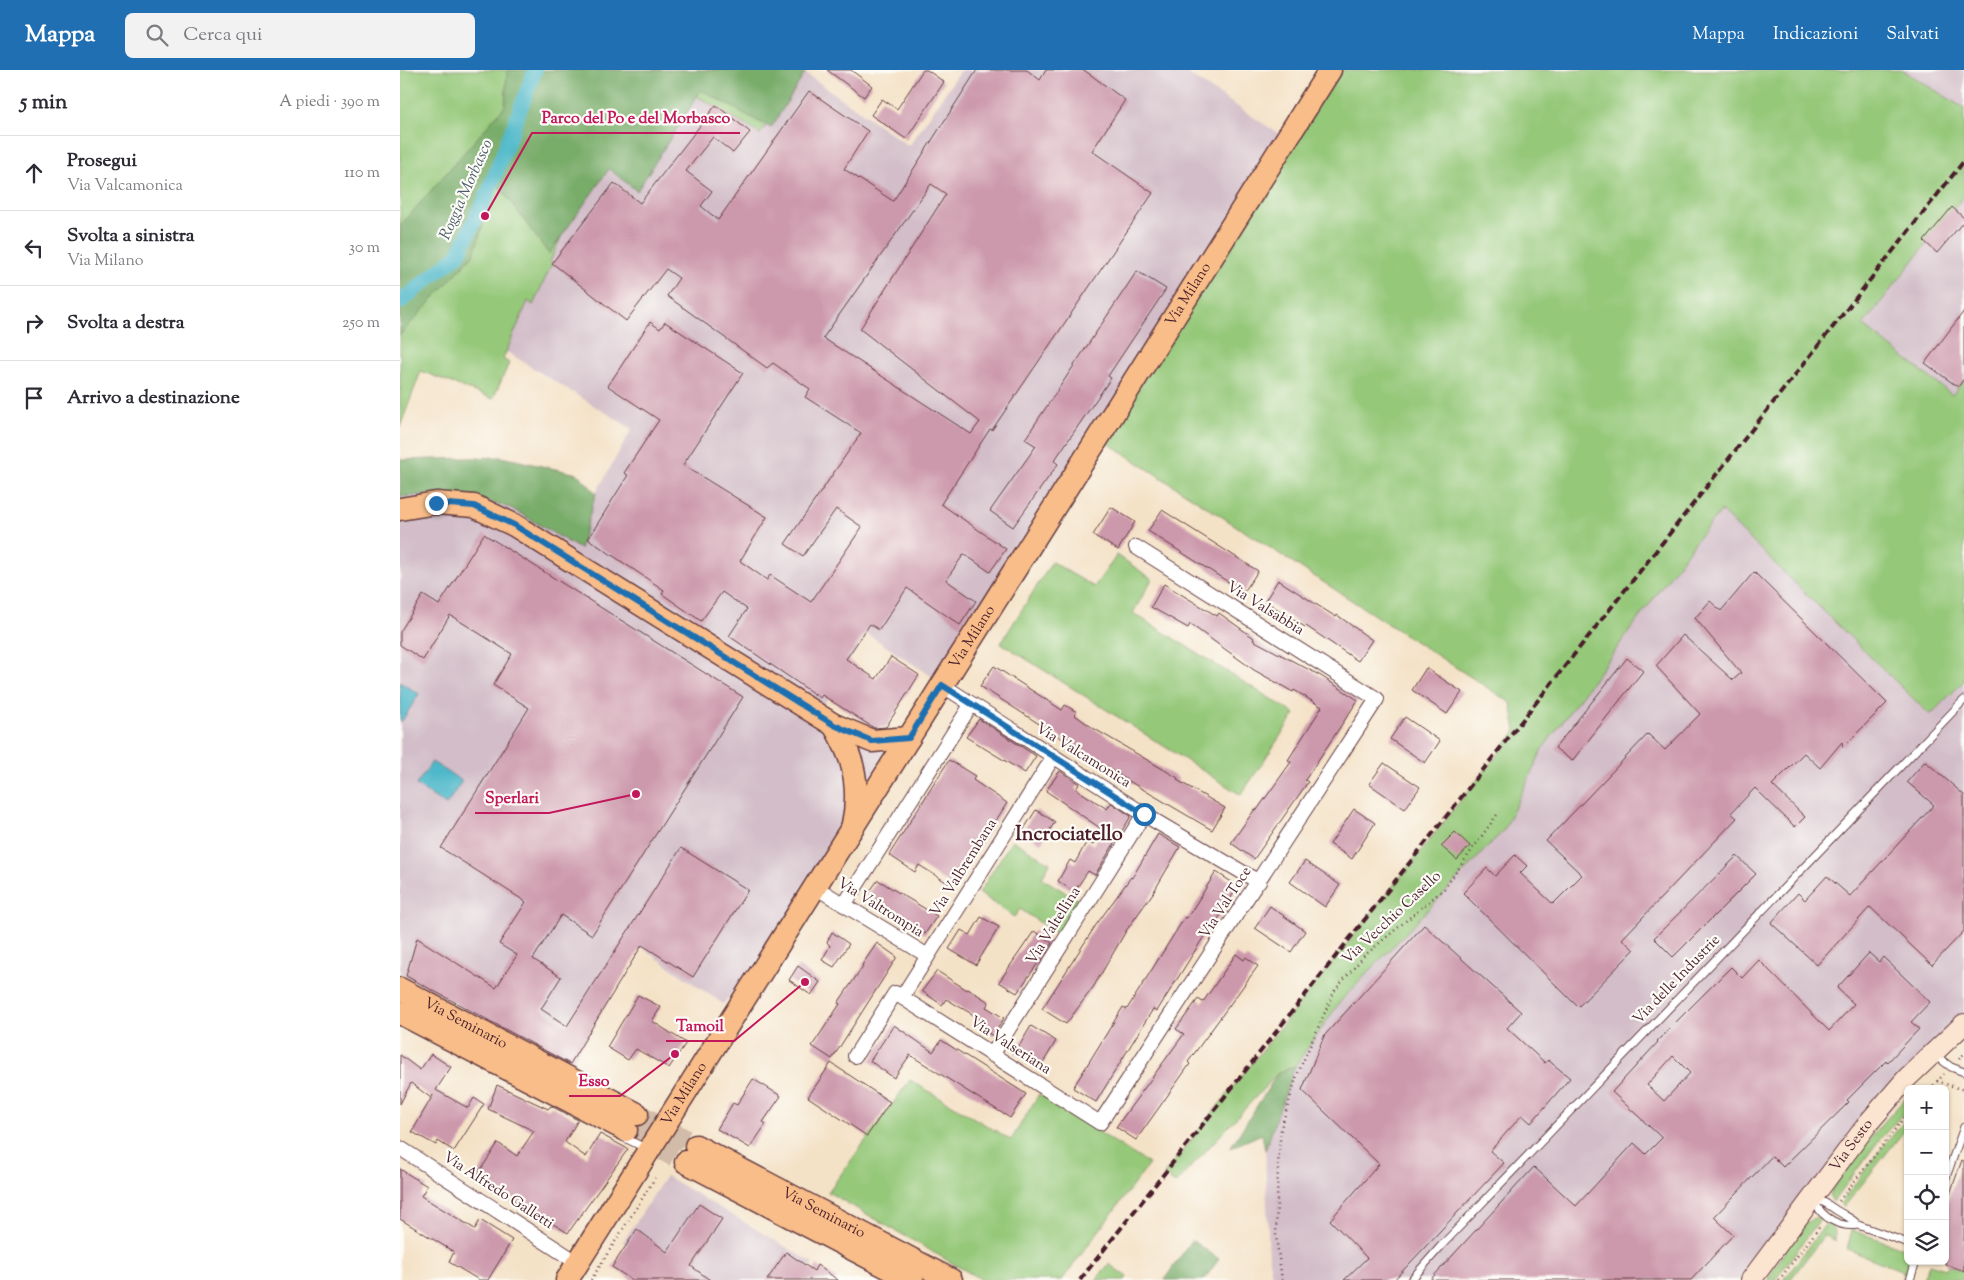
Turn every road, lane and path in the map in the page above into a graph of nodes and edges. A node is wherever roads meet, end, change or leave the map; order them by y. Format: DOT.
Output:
graph roads {
  1 [pos="1330,70"];
  2 [pos="400,509"];
  3 [pos="1136,547"];
  4 [pos="942,685"];
  5 [pos="1377,699"];
  6 [pos="1964,700"];
  7 [pos="971,705"];
  8 [pos="834,725"];
  9 [pos="909,738"];
  10 [pos="872,741"];
  11 [pos="849,755"];
  12 [pos="1054,756"];
  13 [pos="890,767"];
  14 [pos="1499,812"];
  15 [pos="1144,814"];
  16 [pos="852,828"];
  17 [pos="1259,882"];
  18 [pos="815,887"];
  19 [pos="844,905"];
  20 [pos="928,956"];
  21 [pos="400,989"];
  22 [pos="902,997"];
  23 [pos="400,1013"];
  24 [pos="1964,1024"];
  25 [pos="460,1053"];
  26 [pos="1933,1053"];
  27 [pos="992,1055"];
  28 [pos="855,1056"];
  29 [pos="1964,1072"];
  30 [pos="1937,1081"];
  31 [pos="1964,1090"];
  32 [pos="1904,1118"];
  33 [pos="1100,1123"];
  34 [pos="1964,1127"];
  35 [pos="400,1148"];
  36 [pos="649,1150"];
  37 [pos="1947,1175"];
  38 [pos="1812,1198"];
  39 [pos="1834,1208"];
  40 [pos="1827,1216"];
  41 [pos="1858,1225"];
  42 [pos="1904,1241"];
  43 [pos="1915,1265"];
  44 [pos="573,1272"];
  45 [pos="912,1280"];
  46 [pos="952,1280"];
  47 [pos="1282,1280"];
  48 [pos="1411,1280"];
  49 [pos="1752,1280"];
  50 [pos="1779,1280"];
  51 [pos="1910,1280"];
  1 -- 4 [label="main road, Via Milano"];
  2 -- 8 [label="main road"];
  3 -- 5 [label="street, Via Valsabbia"];
  4 -- 7 [label="street, Via Valcamonica"];
  4 -- 9 [label="main road, Via Milano"];
  5 -- 17 [label="street, Via Val Toce"];
  6 -- 48 [label="lane, Via delle Industrie"];
  7 -- 12 [label="street, Via Valcamonica"];
  7 -- 19 [label="street"];
  8 -- 10 [label="main road"];
  8 -- 11 [label="main road"];
  9 -- 10 [label="main road"];
  9 -- 13 [label="main road, Via Milano"];
  10 -- 13 [label="main road"];
  11 -- 13 [label="main road"];
  11 -- 16 [label="main road"];
  12 -- 15 [label="street, Via Valcamonica"];
  12 -- 20 [label="street, Via Valbrembana"];
  13 -- 16 [label="main road, Via Milano"];
  14 -- 47 [label="path, Via Vecchio Casello"];
  15 -- 17 [label="street, Via Valcamonica"];
  15 -- 27 [label="street, Via Valtellina"];
  16 -- 18 [label="main road, Via Milano"];
  17 -- 33 [label="street, Via Val Toce"];
  18 -- 19 [label="street, Via Valtrompia"];
  18 -- 36 [label="main road, Via Milano"];
  19 -- 20 [label="street, Via Valtrompia"];
  20 -- 22 [label="street, Via Valbrembana"];
  21 -- 23 [label="main road, Via Seminario"];
  22 -- 27 [label="street, Via Valseriana"];
  22 -- 28 [label="street"];
  24 -- 26 [label="street, Via Sesto"];
  25 -- 36 [label="lane"];
  26 -- 29 [label="lane"];
  26 -- 38 [label="street, Via Sesto"];
  27 -- 33 [label="street, Via Valseriana"];
  30 -- 31 [label="path"];
  32 -- 39 [label="path"];
  34 -- 37 [label="lane"];
  35 -- 44 [label="street, Via Alfredo Galletti"];
  36 -- 44 [label="main road, Via Milano"];
  38 -- 39 [label="lane"];
  38 -- 40 [label="lane"];
  38 -- 49 [label="street, Via Sesto"];
  39 -- 41 [label="lane"];
  40 -- 41 [label="lane"];
  40 -- 50 [label="path"];
  41 -- 42 [label="lane"];
  43 -- 51 [label="lane"];
  45 -- 46 [label="main road, Via Seminario"];
}
